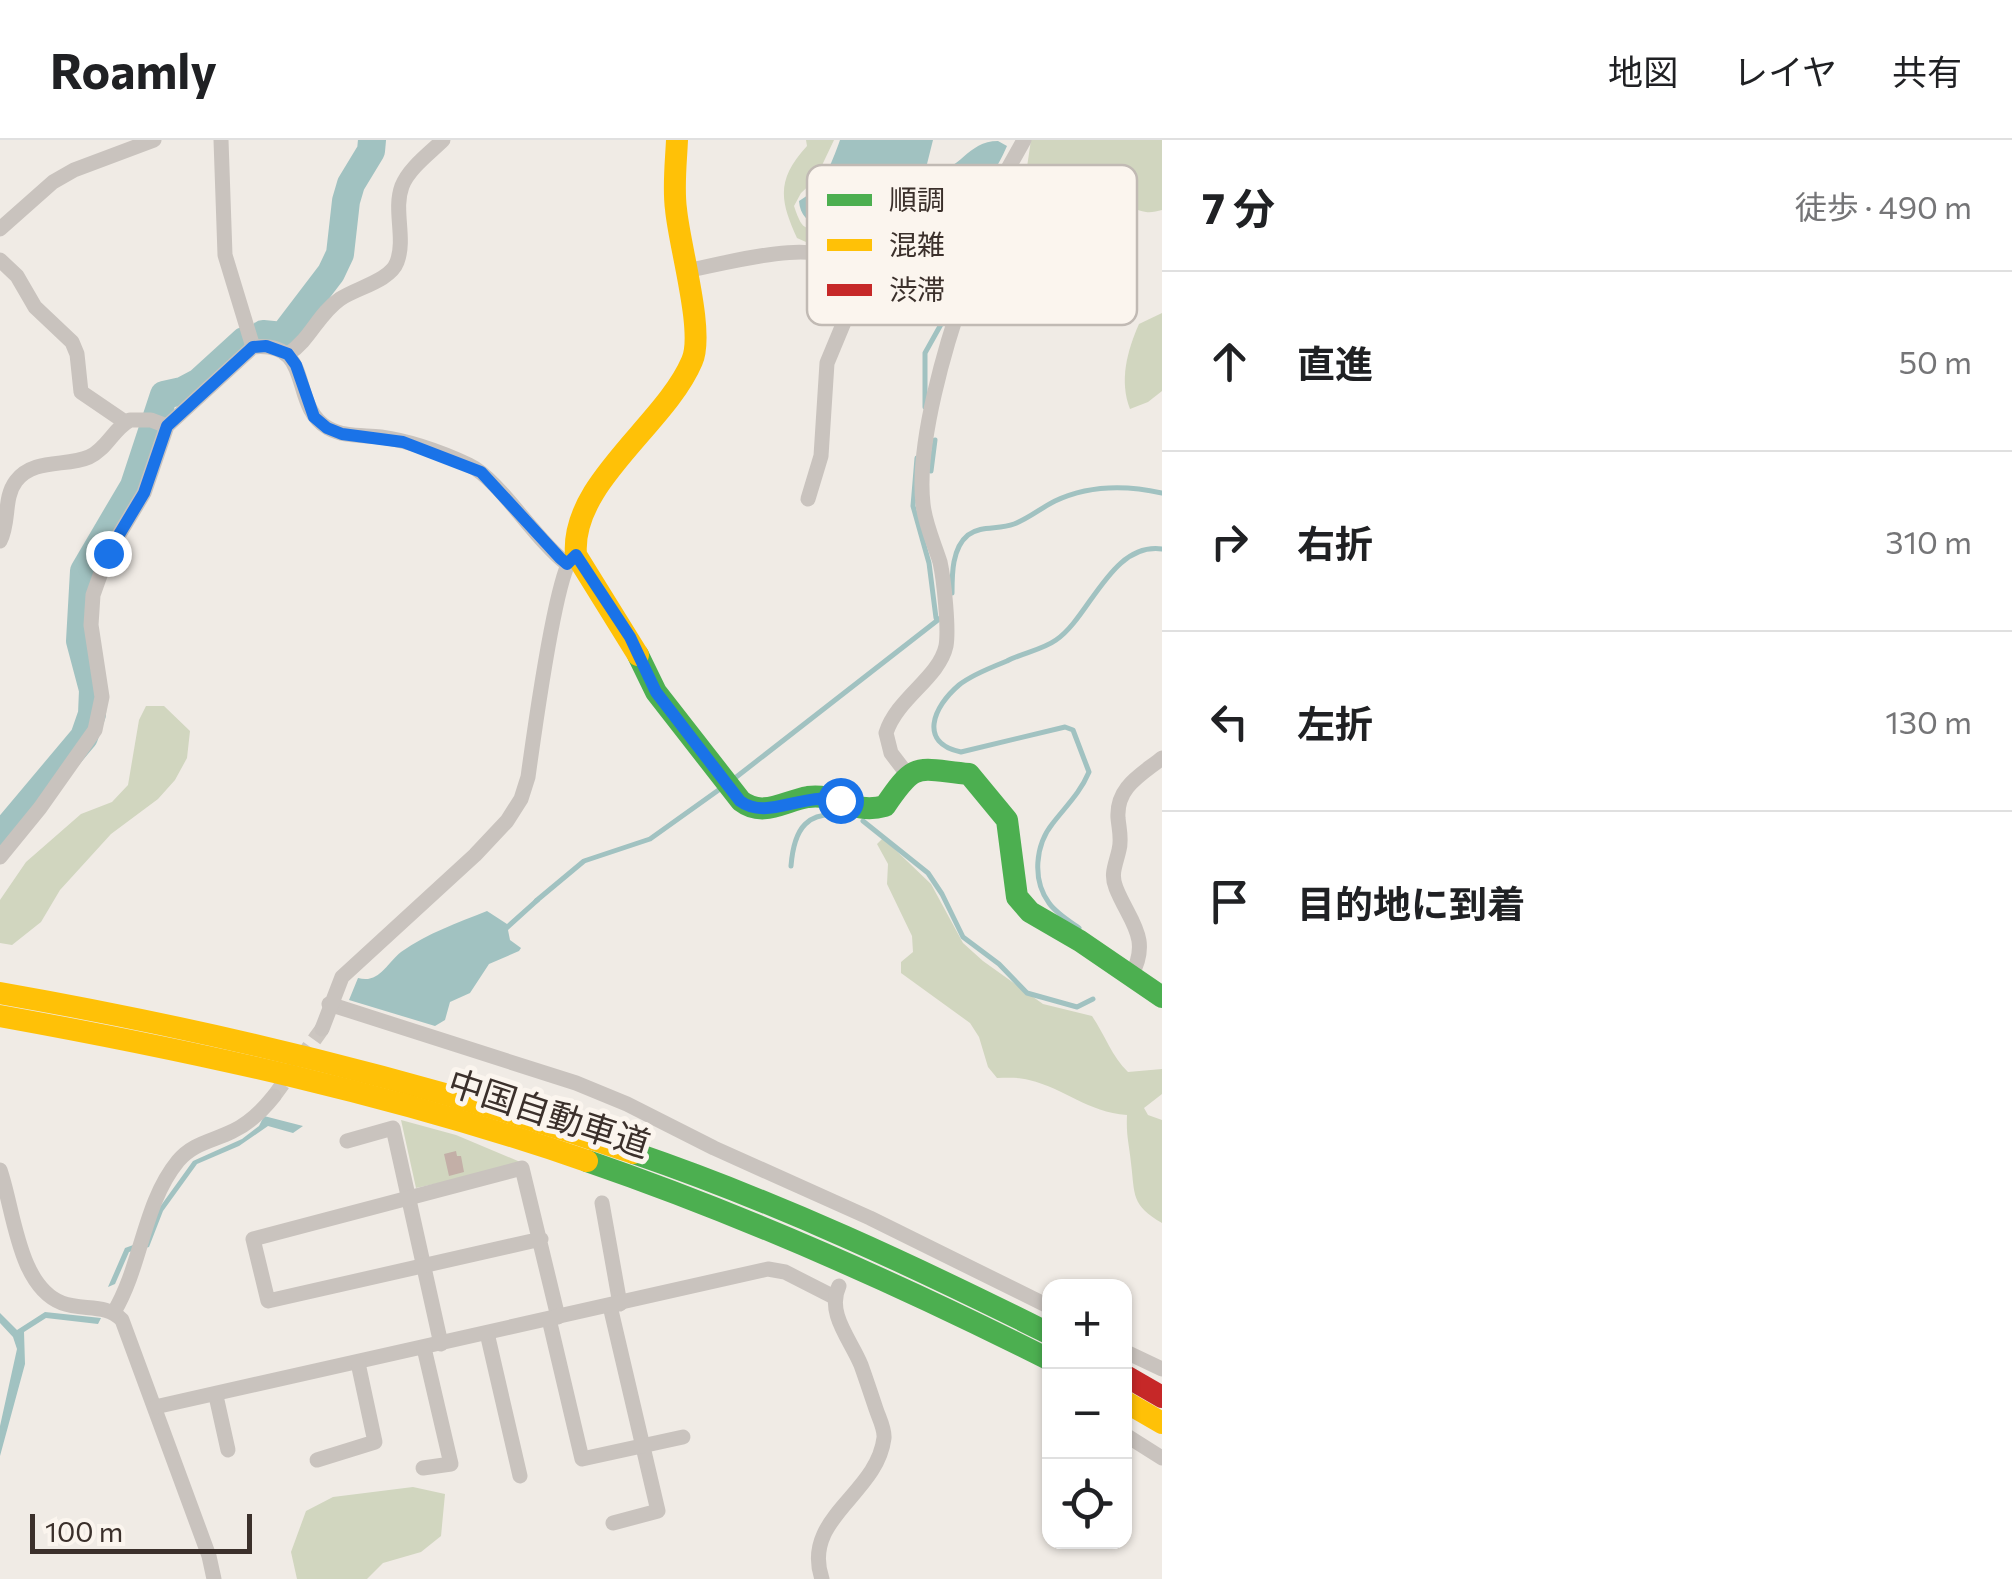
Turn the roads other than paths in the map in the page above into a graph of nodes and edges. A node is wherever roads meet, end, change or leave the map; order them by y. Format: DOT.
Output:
graph roads {
  1 [pos="154,140"];
  2 [pos="220,140"];
  3 [pos="443,140"];
  4 [pos="677,140"];
  5 [pos="1024,140"];
  6 [pos="1010,165"];
  7 [pos="0,228"];
  8 [pos="0,247"];
  9 [pos="807,253"];
  10 [pos="0,260"];
  11 [pos="685,271"];
  12 [pos="16,276"];
  13 [pos="843,325"];
  14 [pos="953,325"];
  15 [pos="253,347"];
  16 [pos="288,354"];
  17 [pos="125,422"];
  18 [pos="160,423"];
  19 [pos="5,488"];
  20 [pos="808,500"];
  21 [pos="0,541"];
  22 [pos="571,559"];
  23 [pos="1162,758"];
  24 [pos="907,774"];
  25 [pos="0,858"];
  26 [pos="1130,976"];
  27 [pos="0,993"];
  28 [pos="1162,997"];
  29 [pos="330,1004"];
  30 [pos="0,1016"];
  31 [pos="322,1029"];
  32 [pos="274,1096"];
  33 [pos="347,1140"];
  34 [pos="0,1170"];
  35 [pos="408,1198"];
  36 [pos="602,1204"];
  37 [pos="540,1239"];
  38 [pos="424,1266"];
  39 [pos="1042,1303"];
  40 [pos="615,1305"];
  41 [pos="114,1312"];
  42 [pos="554,1318"];
  43 [pos="1042,1330"];
  44 [pos="488,1333"];
  45 [pos="442,1344"];
  46 [pos="424,1348"];
  47 [pos="1132,1355"];
  48 [pos="1042,1356"];
  49 [pos="358,1364"];
  50 [pos="1162,1369"];
  51 [pos="1132,1380"];
  52 [pos="216,1396"];
  53 [pos="1162,1397"];
  54 [pos="1132,1406"];
  55 [pos="155,1408"];
  56 [pos="1162,1423"];
  57 [pos="683,1437"];
  58 [pos="1132,1439"];
  59 [pos="643,1446"];
  60 [pos="228,1450"];
  61 [pos="1162,1458"];
  62 [pos="318,1460"];
  63 [pos="423,1468"];
  64 [pos="520,1476"];
  65 [pos="613,1523"];
  66 [pos="214,1579"];
  67 [pos="822,1579"];
  1 -- 7 [label="street"];
  2 -- 15 [label="street"];
  3 -- 16 [label="street"];
  4 -- 11 [label="main road"];
  5 -- 6 [label="street"];
  8 -- 12 [label="street"];
  9 -- 11 [label="street"];
  10 -- 12 [label="street"];
  11 -- 22 [label="main road"];
  12 -- 17 [label="street"];
  13 -- 20 [label="street"];
  14 -- 24 [label="street"];
  15 -- 16 [label="street"];
  15 -- 18 [label="street"];
  16 -- 22 [label="street"];
  17 -- 18 [label="street"];
  17 -- 19 [label="street"];
  18 -- 25 [label="street"];
  19 -- 21 [label="street"];
  22 -- 24 [label="main road"];
  22 -- 29 [label="street"];
  23 -- 26 [label="street"];
  24 -- 26 [label="main road"];
  26 -- 28 [label="main road"];
  27 -- 43 [label="main road, 中国自動車道"];
  29 -- 31 [label="street"];
  29 -- 39 [label="street"];
  30 -- 48 [label="main road, 中国自動車道"];
  32 -- 41 [label="street"];
  33 -- 35 [label="street"];
  34 -- 41 [label="street"];
  35 -- 37 [label="street"];
  35 -- 38 [label="street"];
  35 -- 38 [label="street"];
  36 -- 40 [label="street"];
  37 -- 38 [label="street"];
  37 -- 42 [label="street"];
  38 -- 45 [label="street"];
  40 -- 42 [label="street"];
  40 -- 59 [label="street"];
  40 -- 67 [label="street"];
  41 -- 55 [label="street"];
  42 -- 44 [label="street"];
  42 -- 59 [label="street"];
  44 -- 45 [label="street"];
  44 -- 64 [label="street"];
  45 -- 46 [label="street"];
  46 -- 49 [label="street"];
  46 -- 63 [label="street"];
  47 -- 50 [label="street"];
  49 -- 52 [label="street"];
  49 -- 62 [label="street"];
  51 -- 53 [label="main road"];
  52 -- 55 [label="street"];
  52 -- 60 [label="street"];
  54 -- 56 [label="main road"];
  55 -- 66 [label="street"];
  57 -- 59 [label="street"];
  58 -- 61 [label="street"];
  59 -- 65 [label="street"];
}
